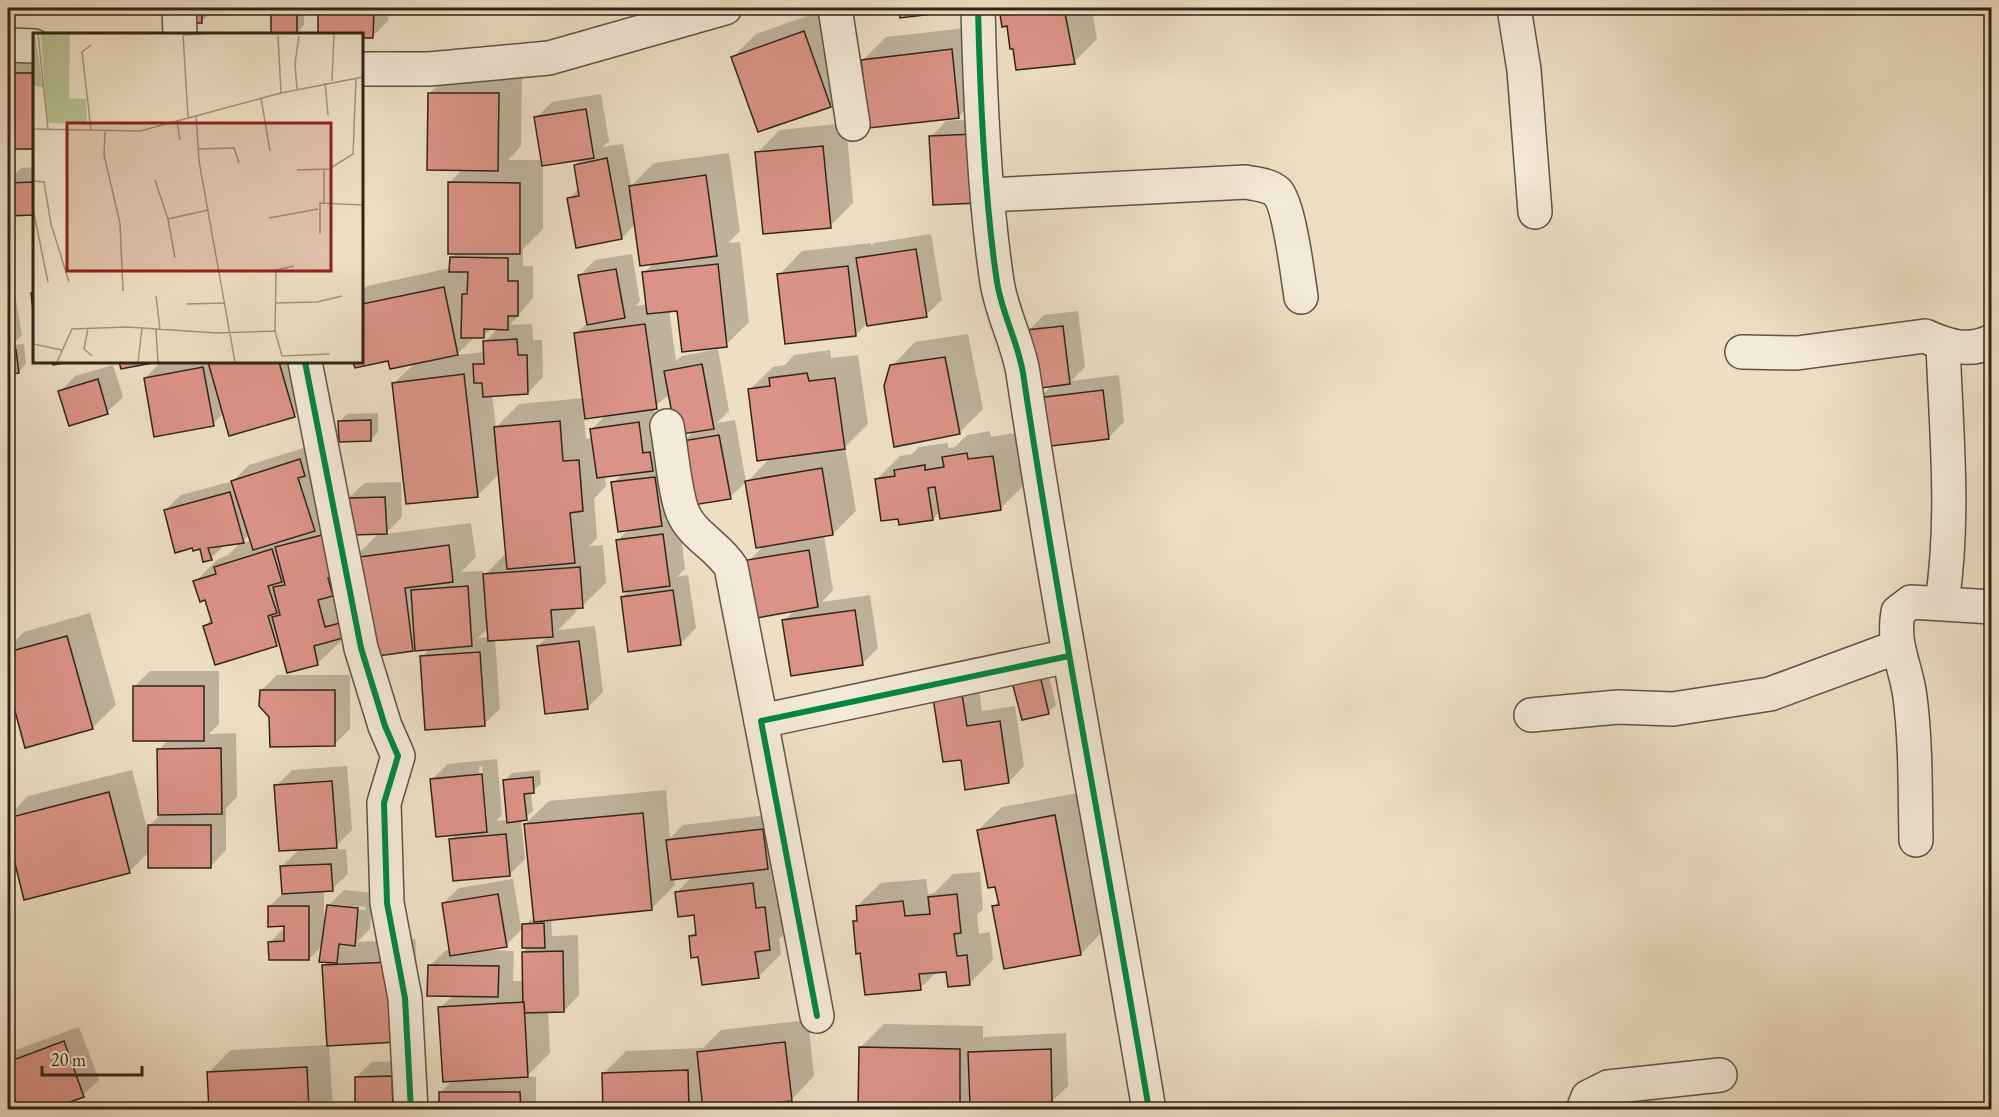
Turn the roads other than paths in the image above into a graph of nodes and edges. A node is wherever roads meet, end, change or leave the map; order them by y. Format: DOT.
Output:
graph roads {
  1 [pos="179,8"];
  2 [pos="725,8"];
  3 [pos="835,8"];
  4 [pos="978,8"];
  5 [pos="1514,8"];
  6 [pos="180,33"];
  7 [pos="8,45"];
  8 [pos="33,46"];
  9 [pos="363,69"];
  10 [pos="854,124"];
  11 [pos="989,195"];
  12 [pos="1535,212"];
  13 [pos="1301,297"];
  14 [pos="1992,341"];
  15 [pos="1943,344"];
  16 [pos="1742,352"];
  17 [pos="305,363"];
  18 [pos="667,426"];
  19 [pos="1942,602"];
  20 [pos="1992,607"];
  21 [pos="1897,647"];
  22 [pos="1069,656"];
  23 [pos="1531,715"];
  24 [pos="761,721"];
  25 [pos="1916,840"];
  26 [pos="817,1016"];
  27 [pos="1720,1075"];
  28 [pos="411,1110"];
  29 [pos="1149,1110"];
  30 [pos="1583,1110"];
  1 -- 6 [label="street"];
  2 -- 9 [label="street"];
  3 -- 10 [label="street"];
  4 -- 11 [label="street"];
  5 -- 12 [label="street"];
  7 -- 8 [label="street"];
  11 -- 13 [label="street"];
  11 -- 22 [label="street"];
  14 -- 15 [label="street"];
  15 -- 16 [label="street"];
  15 -- 19 [label="street"];
  17 -- 28 [label="street"];
  18 -- 24 [label="street"];
  19 -- 20 [label="street"];
  19 -- 21 [label="street"];
  21 -- 23 [label="street"];
  21 -- 25 [label="street"];
  22 -- 24 [label="street"];
  22 -- 29 [label="street"];
  24 -- 26 [label="street"];
  27 -- 30 [label="street"];
}
